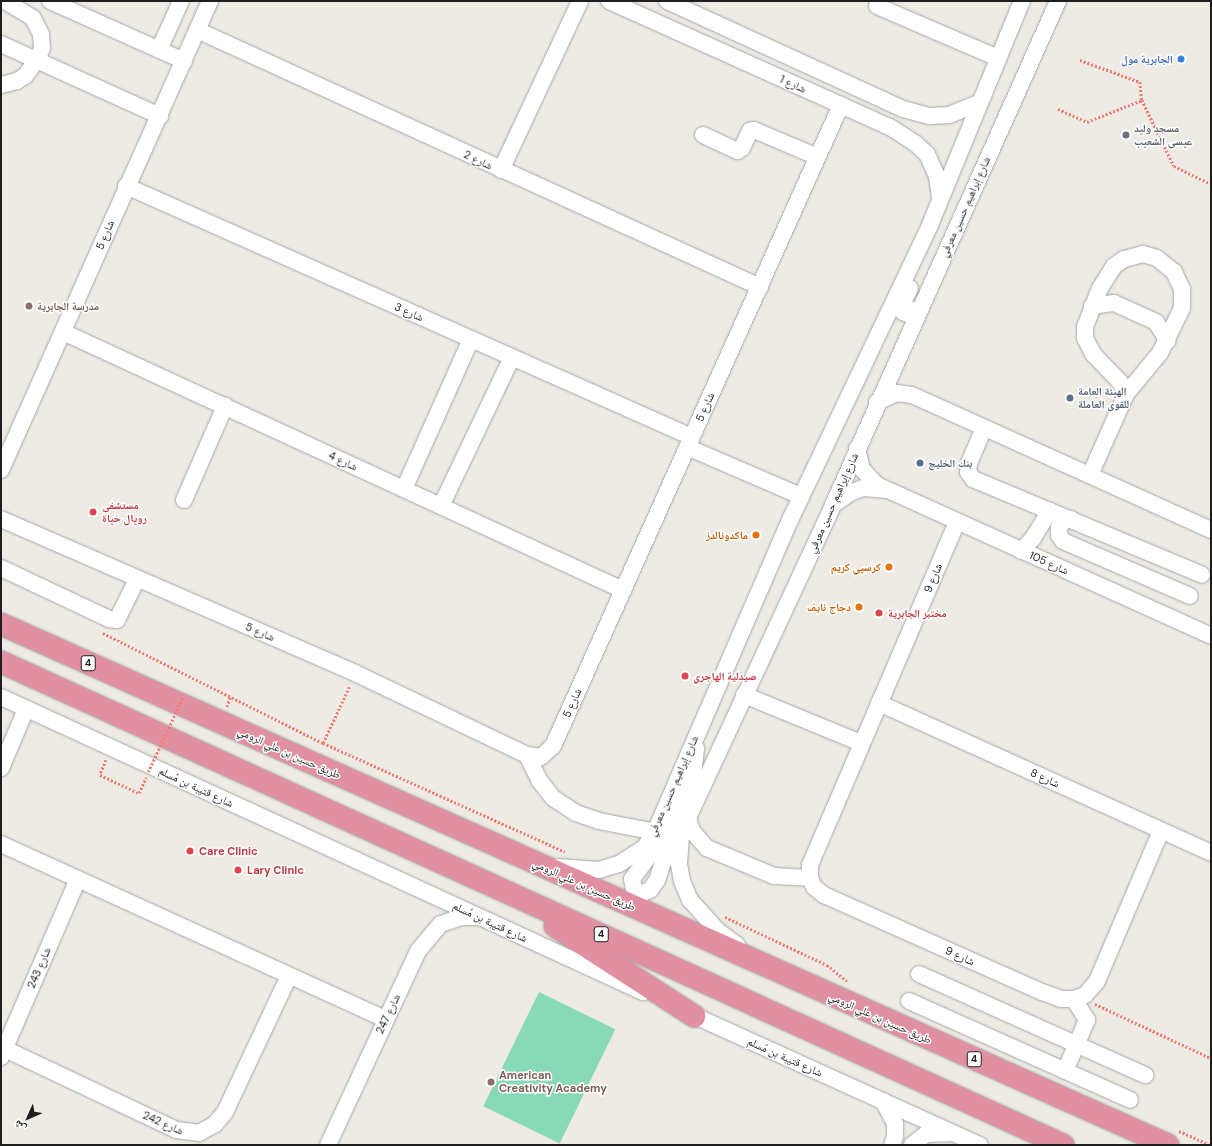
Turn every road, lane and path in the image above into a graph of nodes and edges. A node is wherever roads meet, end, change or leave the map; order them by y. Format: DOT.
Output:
graph roads {
  1 [pos="5,1"];
  2 [pos="50,1"];
  3 [pos="181,1"];
  4 [pos="210,1"];
  5 [pos="580,1"];
  6 [pos="609,1"];
  7 [pos="667,1"];
  8 [pos="1022,1"];
  9 [pos="1058,1"];
  10 [pos="877,6"];
  11 [pos="197,30"];
  12 [pos="1,44"];
  13 [pos="159,50"];
  14 [pos="998,58"];
  15 [pos="37,60"];
  16 [pos="1080,60"];
  17 [pos="184,61"];
  18 [pos="1,85"];
  19 [pos="1142,100"];
  20 [pos="979,103"];
  21 [pos="841,106"];
  22 [pos="903,109"];
  23 [pos="1058,109"];
  24 [pos="160,116"];
  25 [pos="890,127"];
  26 [pos="703,135"];
  27 [pos="818,157"];
  28 [pos="501,170"];
  29 [pos="1211,184"];
  30 [pos="126,186"];
  31 [pos="940,201"];
  32 [pos="930,226"];
  33 [pos="760,286"];
  34 [pos="1092,306"];
  35 [pos="921,307"];
  36 [pos="63,332"];
  37 [pos="471,339"];
  38 [pos="1168,341"];
  39 [pos="512,357"];
  40 [pos="1154,363"];
  41 [pos="1107,368"];
  42 [pos="1126,394"];
  43 [pos="877,402"];
  44 [pos="225,406"];
  45 [pos="984,428"];
  46 [pos="690,442"];
  47 [pos="857,448"];
  48 [pos="1,470"];
  49 [pos="1090,475"];
  50 [pos="404,489"];
  51 [pos="887,490"];
  52 [pos="801,496"];
  53 [pos="184,500"];
  54 [pos="833,505"];
  55 [pos="441,506"];
  56 [pos="1048,515"];
  57 [pos="1,519"];
  58 [pos="1071,519"];
  59 [pos="957,522"];
  60 [pos="1211,530"];
  61 [pos="1021,551"];
  62 [pos="1041,560"];
  63 [pos="1112,564"];
  64 [pos="1,568"];
  65 [pos="1202,575"];
  66 [pos="137,579"];
  67 [pos="1102,587"];
  68 [pos="623,590"];
  69 [pos="1190,596"];
  70 [pos="1,609"];
  71 [pos="1,624"];
  72 [pos="1211,636"];
  73 [pos="1,662"];
  74 [pos="1,672"];
  75 [pos="355,673"];
  76 [pos="192,678"];
  77 [pos="744,695"];
  78 [pos="1,697"];
  79 [pos="178,699"];
  80 [pos="879,703"];
  81 [pos="26,709"];
  82 [pos="138,726"];
  83 [pos="699,726"];
  84 [pos="323,743"];
  85 [pos="861,743"];
  86 [pos="527,755"];
  87 [pos="1,768"];
  88 [pos="100,775"];
  89 [pos="688,818"];
  90 [pos="1161,831"];
  91 [pos="655,832"];
  92 [pos="681,833"];
  93 [pos="1,844"];
  94 [pos="566,853"];
  95 [pos="1211,853"];
  96 [pos="532,861"];
  97 [pos="810,878"];
  98 [pos="78,879"];
  99 [pos="497,887"];
  100 [pos="717,913"];
  101 [pos="477,917"];
  102 [pos="780,974"];
  103 [pos="919,974"];
  104 [pos="289,976"];
  105 [pos="851,986"];
  106 [pos="1077,998"];
  107 [pos="909,1001"];
  108 [pos="694,1016"];
  109 [pos="385,1019"];
  110 [pos="1077,1044"];
  111 [pos="3,1053"];
  112 [pos="1211,1058"];
  113 [pos="1065,1071"];
  114 [pos="1145,1075"];
  115 [pos="1130,1100"];
  116 [pos="883,1101"];
  117 [pos="955,1133"];
  118 [pos="1173,1138"];
  119 [pos="328,1145"];
  120 [pos="892,1145"];
  121 [pos="912,1145"];
  122 [pos="980,1145"];
  123 [pos="1063,1145"];
  124 [pos="1211,1145"];
  1 -- 15 [label="street"];
  2 -- 13 [label="street"];
  3 -- 13 [label="street"];
  4 -- 11 [label="street, شارع 5"];
  5 -- 28 [label="street"];
  6 -- 21 [label="street, شارع 1"];
  7 -- 22 [label="street, شارع 1"];
  8 -- 14 [label="street, شارع إبراهيم حسين معرفي"];
  9 -- 35 [label="street, شارع إبراهيم حسين معرفي"];
  10 -- 14 [label="street"];
  11 -- 17 [label="street, شارع 5"];
  11 -- 28 [label="street, شارع 2"];
  12 -- 15 [label="street"];
  13 -- 17 [label="street"];
  14 -- 20 [label="street, شارع إبراهيم حسين معرفي"];
  15 -- 18 [label="street"];
  15 -- 24 [label="street"];
  16 -- 19 [label="path"];
  17 -- 24 [label="street, شارع 5"];
  19 -- 23 [label="path"];
  19 -- 29 [label="path"];
  20 -- 22 [label="street, شارع 1"];
  20 -- 31 [label="street, شارع إبراهيم حسين معرفي"];
  21 -- 25 [label="street, شارع 1"];
  21 -- 27 [label="street, شارع 5"];
  22 -- 25 [label="street"];
  24 -- 30 [label="street, شارع 5"];
  25 -- 31 [label="street, شارع 1"];
  26 -- 27 [label="street"];
  27 -- 33 [label="street, شارع 5"];
  28 -- 33 [label="street, شارع 2"];
  30 -- 36 [label="street, شارع 5"];
  30 -- 37 [label="street, شارع 3"];
  31 -- 32 [label="street, شارع إبراهيم حسين معرفي"];
  32 -- 35 [label="street"];
  32 -- 52 [label="street, شارع إبراهيم حسين معرفي"];
  33 -- 46 [label="street, شارع 5"];
  34 -- 38 [label="street"];
  34 -- 38 [label="street"];
  34 -- 41 [label="street"];
  35 -- 43 [label="street, شارع إبراهيم حسين معرفي"];
  36 -- 44 [label="street, شارع 4"];
  36 -- 48 [label="street, شارع 5"];
  37 -- 39 [label="street, شارع 3"];
  37 -- 50 [label="street"];
  38 -- 40 [label="street"];
  39 -- 46 [label="street, شارع 3"];
  39 -- 55 [label="street"];
  40 -- 41 [label="street"];
  40 -- 42 [label="street"];
  41 -- 42 [label="street"];
  42 -- 49 [label="street"];
  43 -- 45 [label="street"];
  43 -- 47 [label="street, شارع إبراهيم حسين معرفي"];
  44 -- 50 [label="street, شارع 4"];
  44 -- 53 [label="street"];
  45 -- 49 [label="street"];
  45 -- 56 [label="street"];
  46 -- 52 [label="street, شارع 3"];
  46 -- 68 [label="street, شارع 5"];
  47 -- 51 [label="street, شارع 105"];
  47 -- 54 [label="street, شارع إبراهيم حسين معرفي"];
  49 -- 60 [label="street"];
  50 -- 55 [label="street, شارع 4"];
  51 -- 54 [label="street, شارع 105"];
  51 -- 59 [label="street, شارع 105"];
  52 -- 83 [label="street, شارع إبراهيم حسين معرفي"];
  54 -- 77 [label="street, شارع إبراهيم حسين معرفي"];
  55 -- 68 [label="street, شارع 4"];
  56 -- 58 [label="street"];
  56 -- 61 [label="street"];
  56 -- 62 [label="street"];
  57 -- 66 [label="street, شارع 5"];
  58 -- 63 [label="street"];
  58 -- 65 [label="street"];
  59 -- 61 [label="street, شارع 105"];
  59 -- 80 [label="street, شارع 9"];
  61 -- 62 [label="street, شارع 105"];
  62 -- 67 [label="street, شارع 105"];
  63 -- 67 [label="street"];
  63 -- 69 [label="street"];
  64 -- 66 [label="street"];
  66 -- 75 [label="street, شارع 5"];
  67 -- 72 [label="street, شارع 105"];
  68 -- 86 [label="street, شارع 5"];
  70 -- 79 [label="highway"];
  71 -- 79 [label="highway, طريق حسين بن علي الرومي / 4"];
  73 -- 82 [label="highway, 4"];
  74 -- 82 [label="highway"];
  75 -- 84 [label="path"];
  75 -- 86 [label="street, شارع 5"];
  76 -- 84 [label="path"];
  77 -- 85 [label="street"];
  77 -- 89 [label="street, شارع إبراهيم حسين معرفي"];
  78 -- 81 [label="street, شارع قتيبة بن مُسلم"];
  79 -- 88 [label="path, bridge"];
  79 -- 96 [label="highway, طريق حسين بن علي الرومي / 4"];
  80 -- 85 [label="street, شارع 9"];
  80 -- 90 [label="street, شارع 8"];
  81 -- 87 [label="street"];
  81 -- 101 [label="street, شارع قتيبة بن مُسلم"];
  82 -- 99 [label="highway, 4"];
  83 -- 91 [label="street, شارع إبراهيم حسين معرفي"];
  83 -- 92 [label="street"];
  84 -- 94 [label="path"];
  85 -- 97 [label="street, شارع 9"];
  86 -- 91 [label="street"];
  89 -- 92 [label="street, شارع إبراهيم حسين معرفي"];
  89 -- 97 [label="street"];
  90 -- 95 [label="street, شارع 8"];
  90 -- 106 [label="street"];
  91 -- 96 [label="street, شارع إبراهيم حسين معرفي"];
  92 -- 102 [label="street, شارع إبراهيم حسين معرفي"];
  93 -- 98 [label="street"];
  96 -- 102 [label="highway, طريق حسين بن علي الرومي / 4"];
  97 -- 106 [label="street, شارع 9"];
  98 -- 104 [label="street"];
  98 -- 111 [label="street, شارع 243"];
  99 -- 108 [label="highway"];
  99 -- 123 [label="highway, 4"];
  100 -- 105 [label="path"];
  101 -- 108 [label="street, شارع قتيبة بن مُسلم"];
  101 -- 109 [label="street, شارع 247"];
  102 -- 118 [label="highway, طريق حسين بن علي الرومي / 4"];
  103 -- 110 [label="street"];
  104 -- 109 [label="street"];
  104 -- 111 [label="street, شارع 242"];
  106 -- 110 [label="street"];
  106 -- 112 [label="path"];
  107 -- 113 [label="street"];
  108 -- 116 [label="street, شارع قتيبة بن مُسلم"];
  109 -- 119 [label="street, شارع 247"];
  110 -- 113 [label="street"];
  110 -- 114 [label="street"];
  113 -- 115 [label="street"];
  116 -- 117 [label="street, شارع قتيبة بن مُسلم"];
  116 -- 120 [label="street"];
  117 -- 121 [label="street"];
  117 -- 122 [label="street, شارع قتيبة بن مُسلم"];
  118 -- 124 [label="path"];
}
